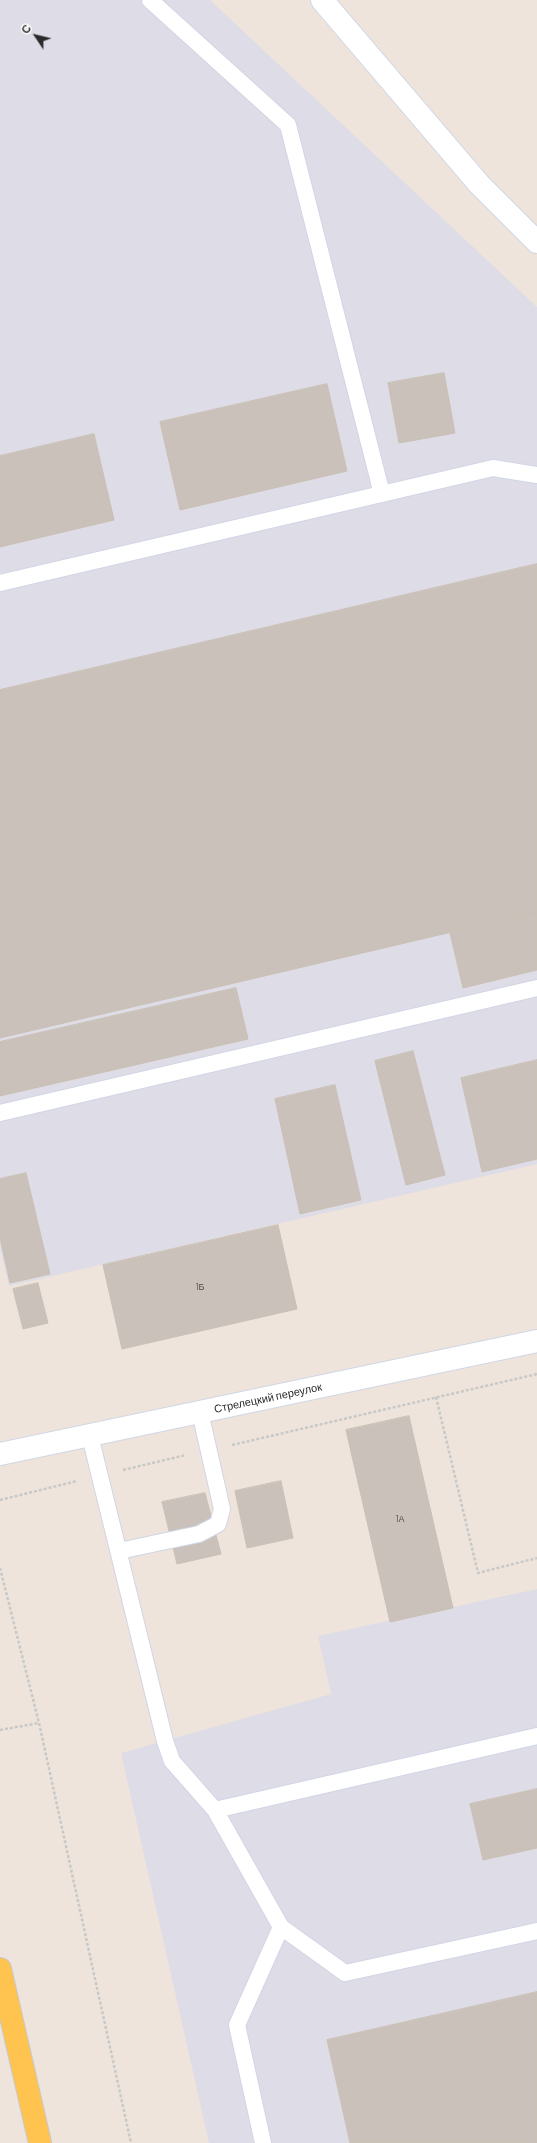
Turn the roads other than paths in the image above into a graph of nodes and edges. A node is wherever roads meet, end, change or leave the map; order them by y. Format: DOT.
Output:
graph roads {
  1 [pos="150,0"];
  2 [pos="322,0"];
  3 [pos="537,242"];
  4 [pos="537,475"];
  5 [pos="382,494"];
  6 [pos="0,583"];
  7 [pos="537,988"];
  8 [pos="0,1113"];
  9 [pos="537,1341"];
  10 [pos="200,1412"];
  11 [pos="90,1436"];
  12 [pos="0,1454"];
  13 [pos="119,1551"];
  14 [pos="537,1736"];
  15 [pos="215,1810"];
  16 [pos="281,1926"];
  17 [pos="537,1931"];
  18 [pos="0,1969"];
  19 [pos="40,2143"];
  20 [pos="263,2143"];
  1 -- 5 [label="lane"];
  2 -- 3 [label="main road"];
  4 -- 5 [label="lane"];
  5 -- 6 [label="lane"];
  7 -- 8 [label="lane"];
  9 -- 10 [label="main road, Стрелецкий переулок"];
  10 -- 11 [label="main road, Стрелецкий переулок"];
  10 -- 13 [label="lane"];
  11 -- 12 [label="main road, Стрелецкий переулок"];
  11 -- 13 [label="lane"];
  13 -- 15 [label="lane"];
  14 -- 15 [label="lane"];
  15 -- 16 [label="lane"];
  16 -- 17 [label="lane"];
  16 -- 20 [label="lane"];
  18 -- 19 [label="main road"];
}
